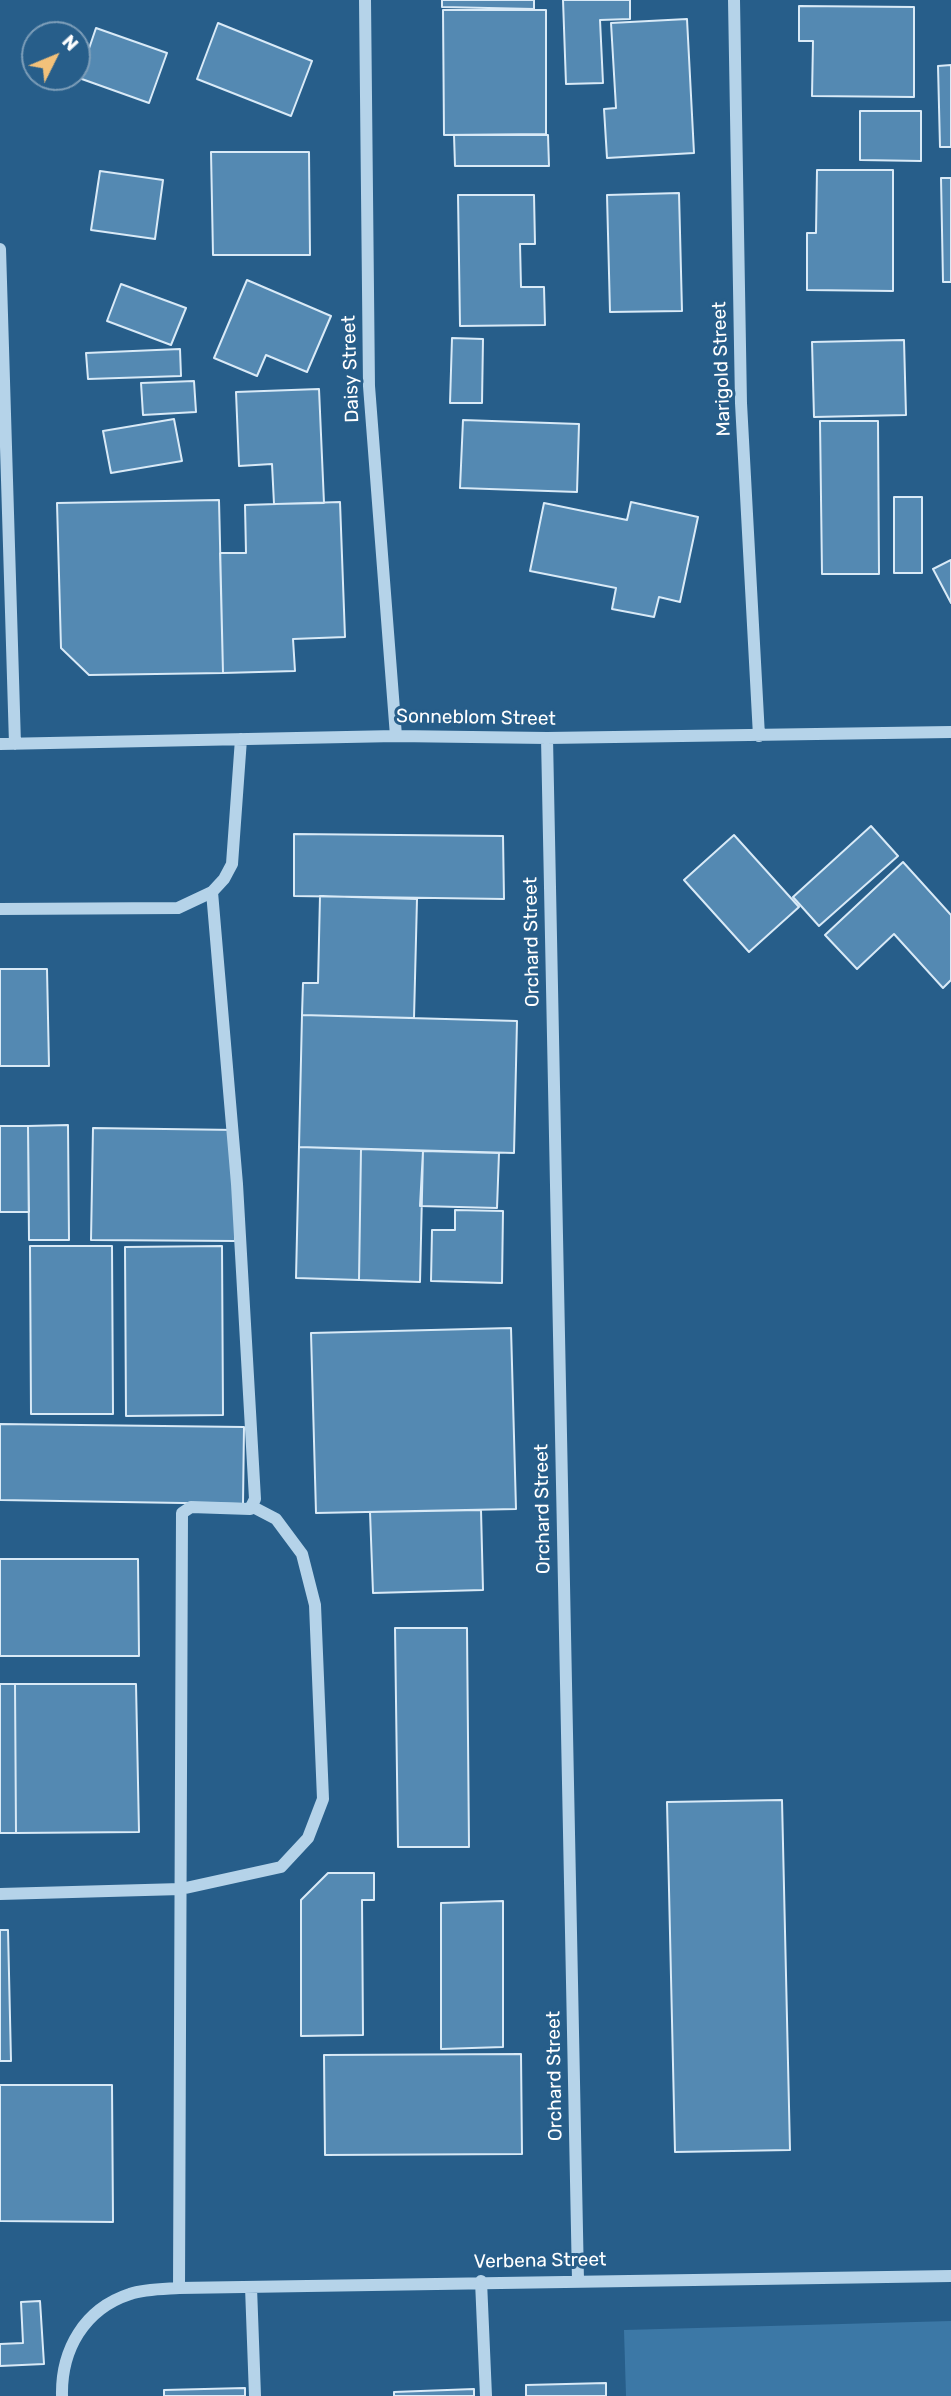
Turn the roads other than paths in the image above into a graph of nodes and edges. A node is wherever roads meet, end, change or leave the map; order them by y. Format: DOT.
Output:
graph roads {
  1 [pos="365,0"];
  2 [pos="734,0"];
  3 [pos="0,249"];
  4 [pos="951,732"];
  5 [pos="396,736"];
  6 [pos="759,736"];
  7 [pos="547,738"];
  8 [pos="241,739"];
  9 [pos="0,744"];
  10 [pos="15,744"];
  11 [pos="212,892"];
  12 [pos="0,909"];
  13 [pos="253,1507"];
  14 [pos="181,1889"];
  15 [pos="0,1894"];
  16 [pos="951,2276"];
  17 [pos="578,2280"];
  18 [pos="481,2281"];
  19 [pos="251,2287"];
  20 [pos="179,2288"];
  21 [pos="62,2396"];
  22 [pos="255,2396"];
  23 [pos="486,2396"];
  1 -- 5 [label="street, Daisy Street"];
  2 -- 6 [label="street, Marigold Street"];
  3 -- 10 [label="street"];
  4 -- 6 [label="street, Sonneblom Street"];
  5 -- 7 [label="street, Sonneblom Street"];
  5 -- 8 [label="street, Sonneblom Street"];
  6 -- 7 [label="street, Sonneblom Street"];
  7 -- 17 [label="street, Orchard Street"];
  8 -- 10 [label="street, Sonneblom Street"];
  8 -- 11 [label="street"];
  9 -- 10 [label="street, Sonneblom Street"];
  11 -- 12 [label="street"];
  11 -- 13 [label="street"];
  13 -- 14 [label="street"];
  13 -- 14 [label="street"];
  14 -- 15 [label="street"];
  14 -- 20 [label="street"];
  16 -- 17 [label="street, Verbena Street"];
  17 -- 18 [label="street, Verbena Street"];
  18 -- 19 [label="street, Verbena Street"];
  18 -- 23 [label="street"];
  19 -- 20 [label="street, Verbena Street"];
  19 -- 22 [label="street"];
  20 -- 21 [label="street, Verbena Street"];
}
